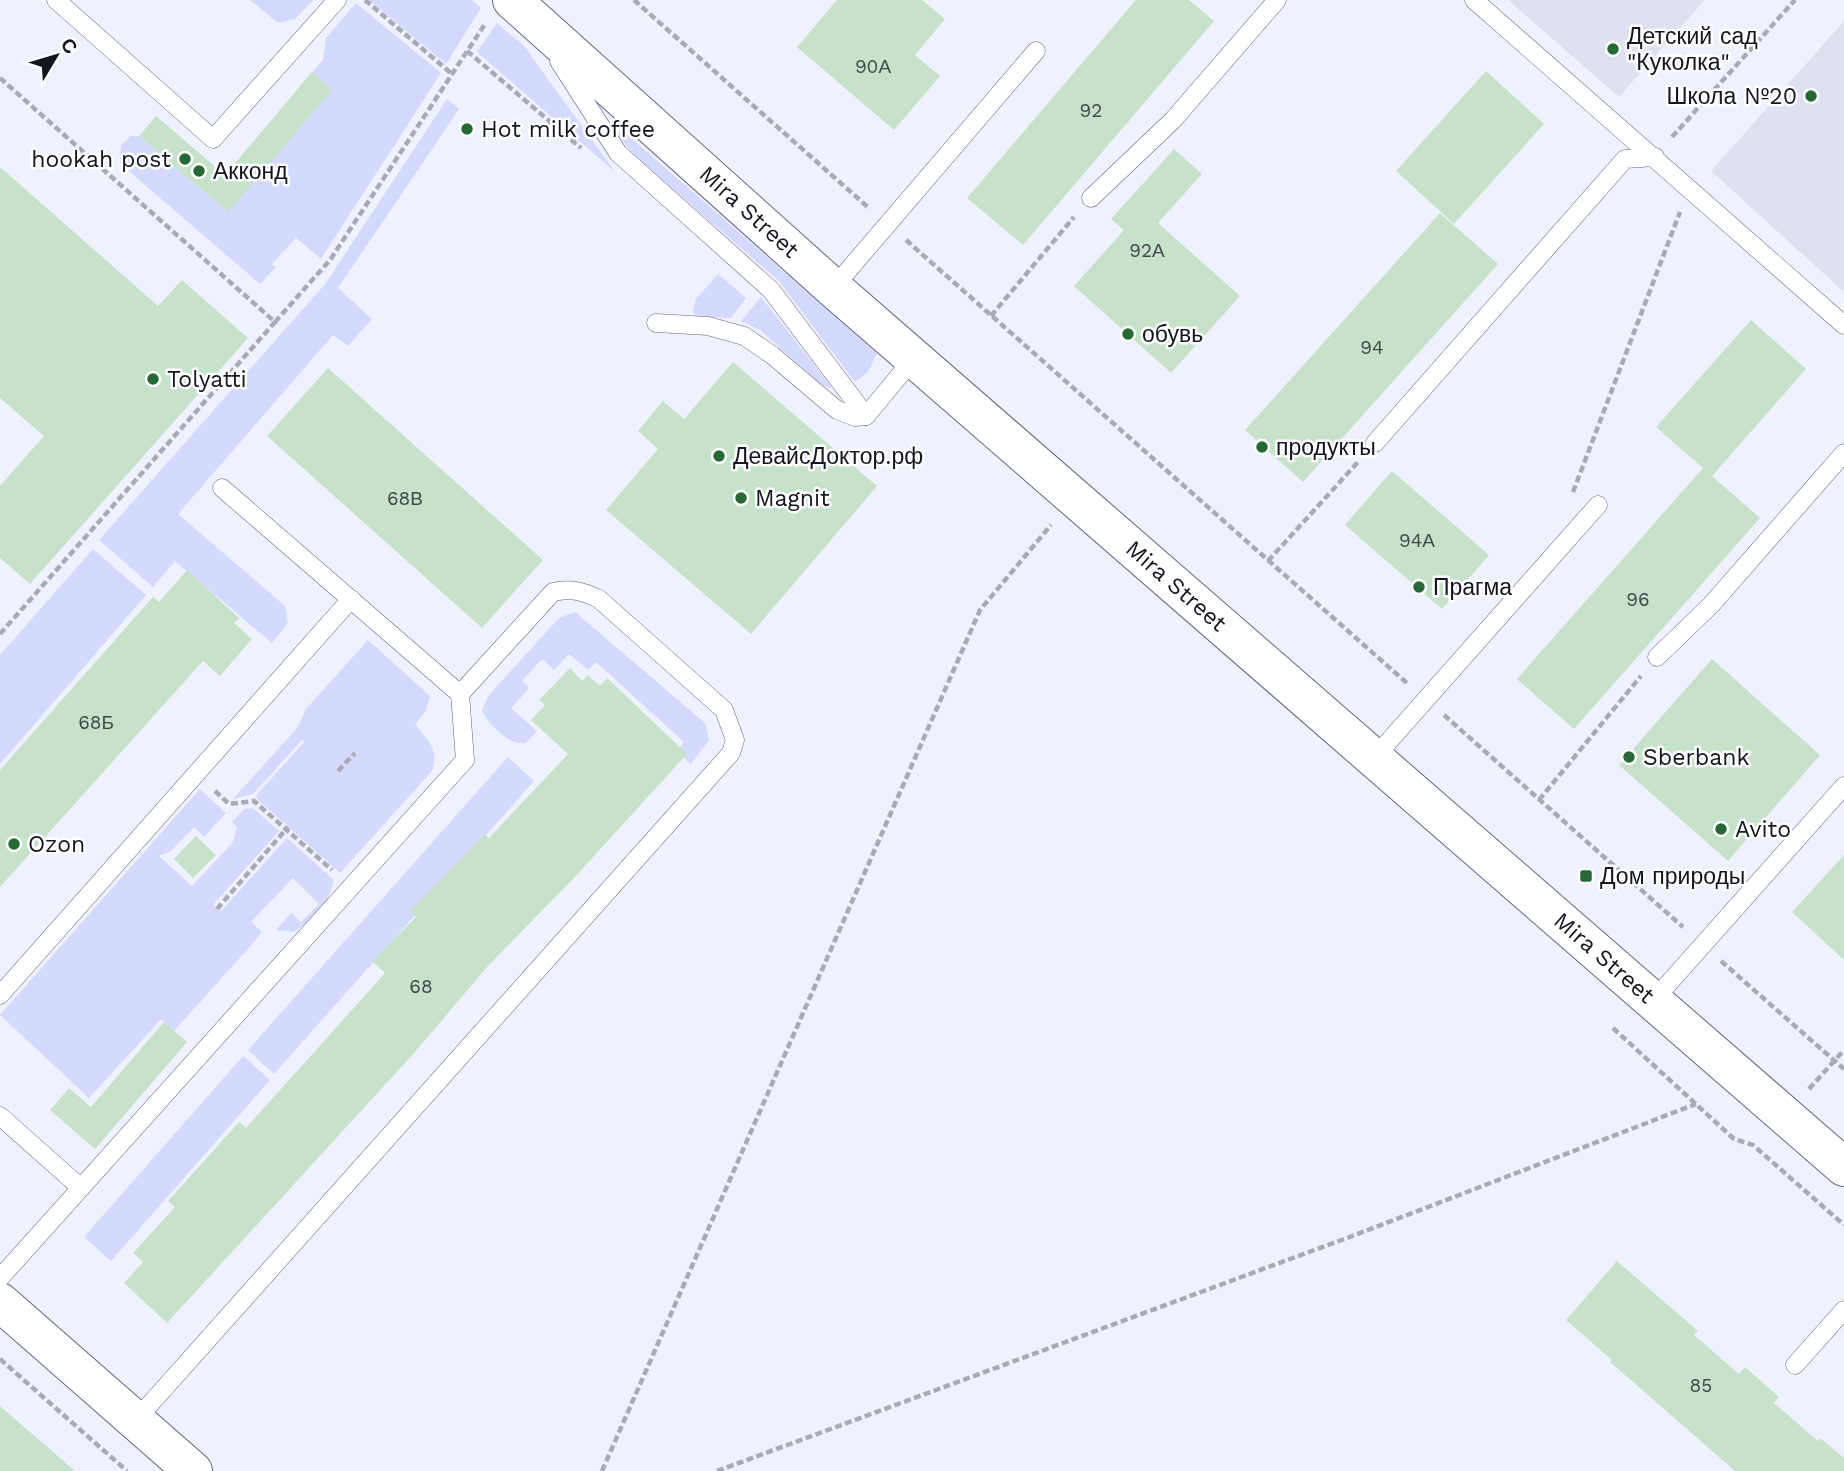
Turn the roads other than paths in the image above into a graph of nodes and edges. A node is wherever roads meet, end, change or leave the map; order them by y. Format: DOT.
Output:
graph roads {
  1 [pos="57,0"];
  2 [pos="337,0"];
  3 [pos="1277,0"];
  4 [pos="1474,0"];
  5 [pos="512,12"];
  6 [pos="1036,51"];
  7 [pos="1655,157"];
  8 [pos="1090,198"];
  9 [pos="833,288"];
  10 [pos="656,323"];
  11 [pos="1844,325"];
  12 [pos="914,358"];
  13 [pos="866,416"];
  14 [pos="1375,443"];
  15 [pos="1844,453"];
  16 [pos="222,488"];
  17 [pos="1598,505"];
  18 [pos="351,599"];
  19 [pos="1657,657"];
  20 [pos="460,694"];
  21 [pos="1374,758"];
  22 [pos="1844,786"];
  23 [pos="0,995"];
  24 [pos="1653,1001"];
  25 [pos="0,1116"];
  26 [pos="1844,1167"];
  27 [pos="81,1188"];
  28 [pos="0,1278"];
  29 [pos="0,1301"];
  30 [pos="1844,1310"];
  31 [pos="1795,1366"];
  32 [pos="135,1421"];
  33 [pos="192,1471"];
  1 -- 2 [label="lane"];
  3 -- 8 [label="lane"];
  4 -- 7 [label="lane"];
  5 -- 9 [label="main road, Mira Street"];
  5 -- 13 [label="lane"];
  6 -- 9 [label="lane"];
  7 -- 11 [label="lane"];
  7 -- 14 [label="lane"];
  9 -- 12 [label="main road, Mira Street"];
  10 -- 13 [label="lane"];
  12 -- 13 [label="lane"];
  12 -- 21 [label="main road, Mira Street"];
  15 -- 19 [label="lane"];
  16 -- 18 [label="lane"];
  17 -- 21 [label="lane"];
  18 -- 20 [label="lane"];
  18 -- 23 [label="lane"];
  20 -- 27 [label="lane"];
  20 -- 32 [label="lane"];
  21 -- 24 [label="main road, Mira Street"];
  22 -- 24 [label="lane"];
  24 -- 26 [label="main road, Mira Street"];
  25 -- 27 [label="lane"];
  27 -- 28 [label="lane"];
  29 -- 32 [label="main road"];
  30 -- 31 [label="lane"];
  32 -- 33 [label="main road"];
}
